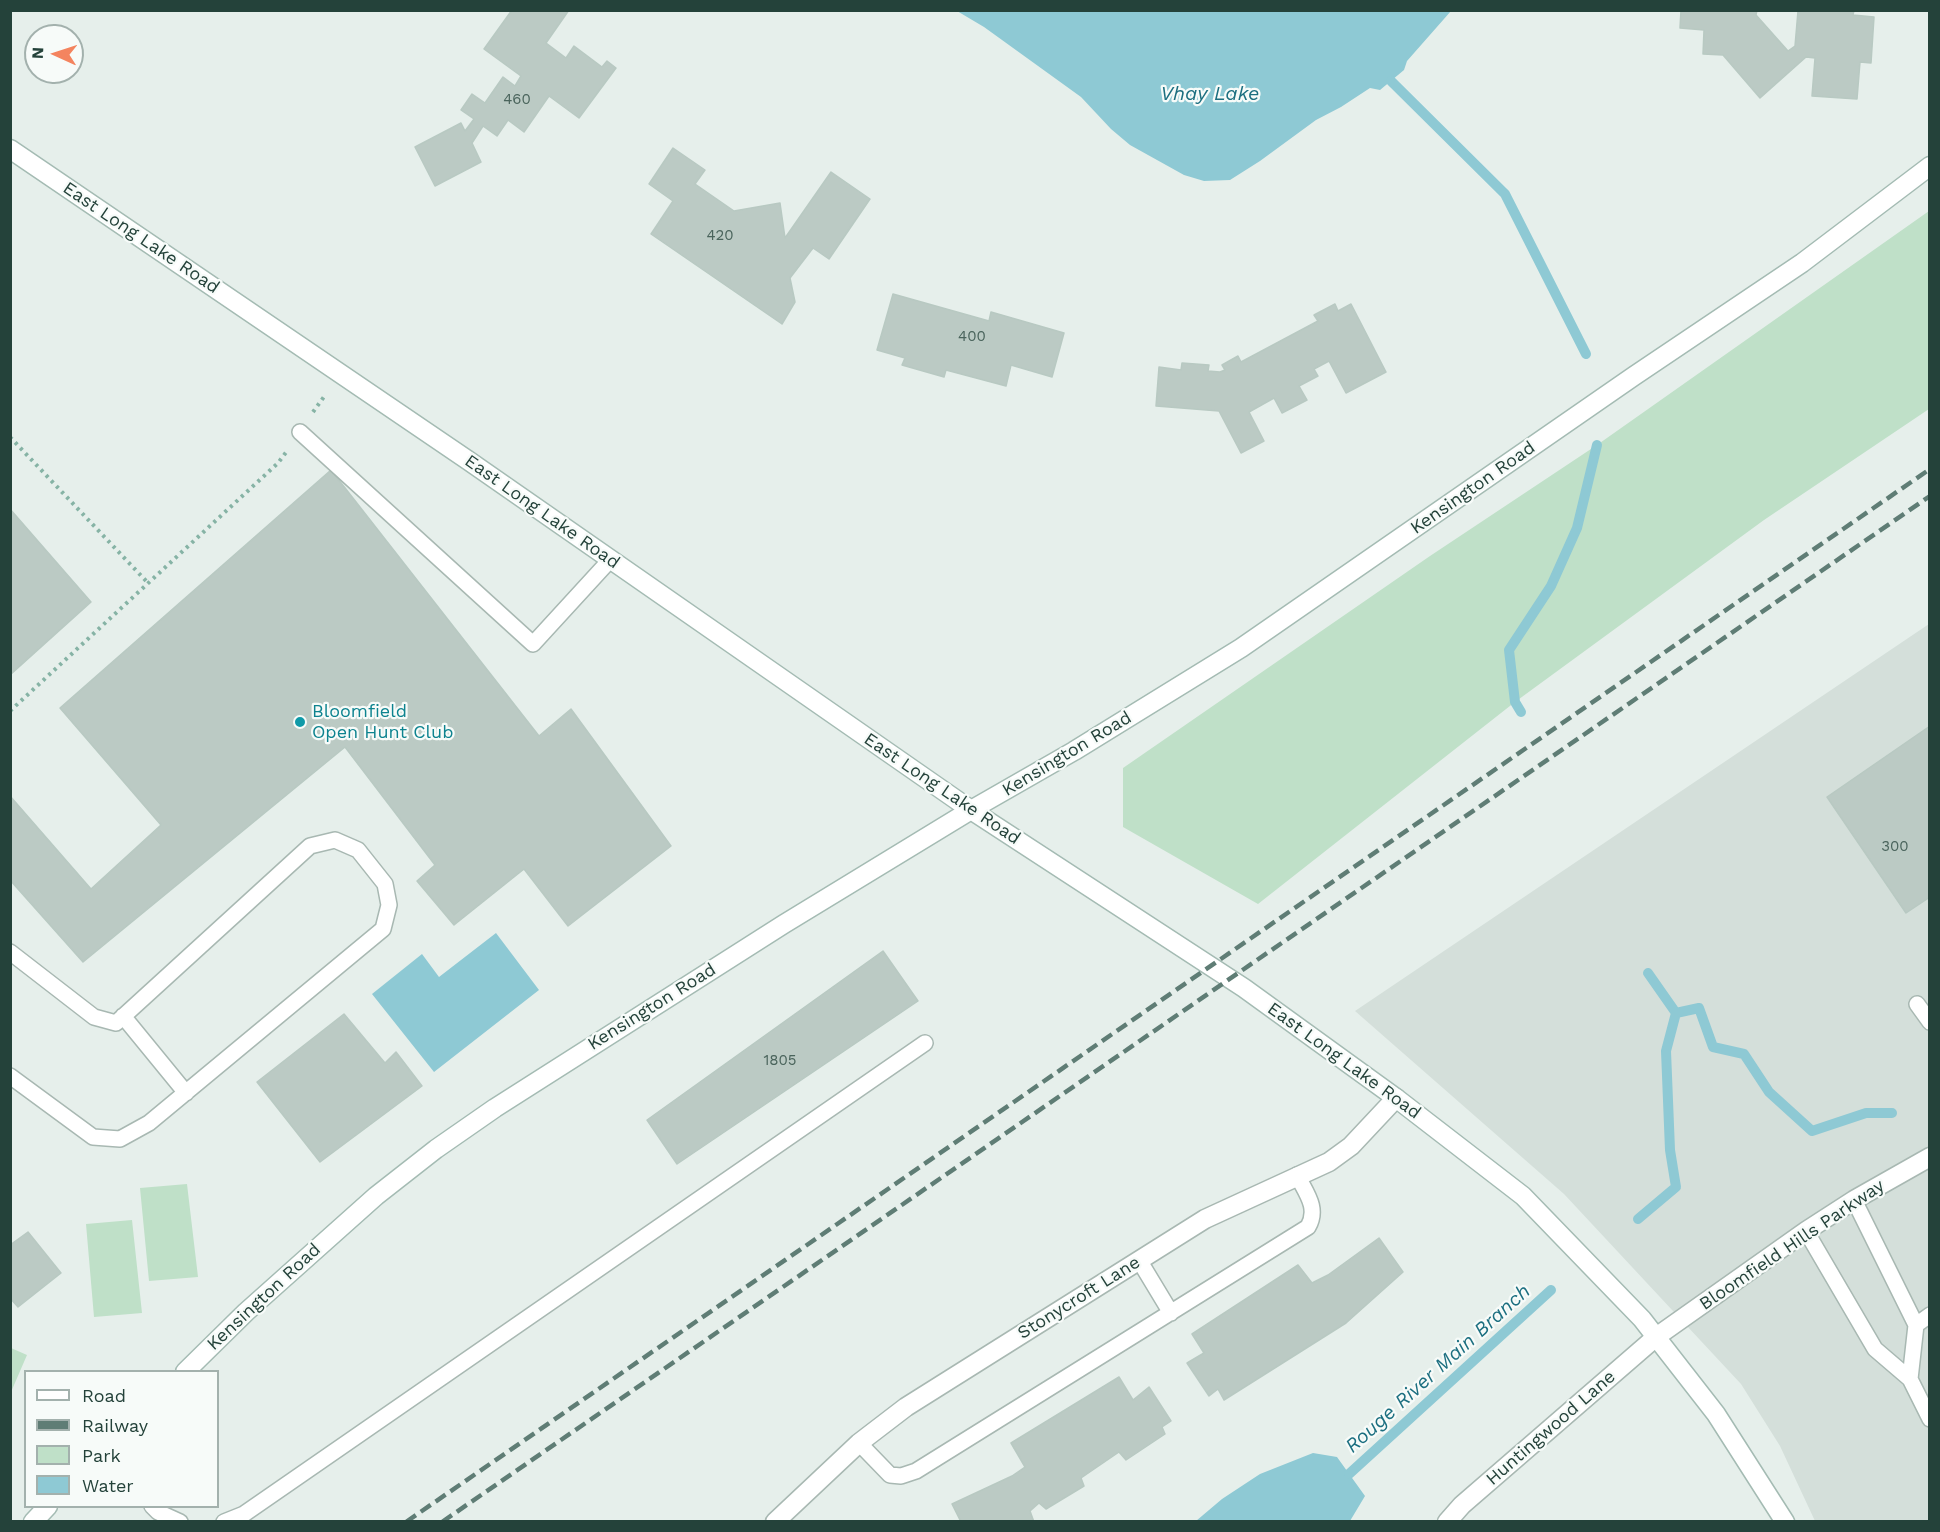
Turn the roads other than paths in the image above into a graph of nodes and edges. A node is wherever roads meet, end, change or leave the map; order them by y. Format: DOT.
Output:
graph roads {
  1 [pos="10,150"];
  2 [pos="1929,166"];
  3 [pos="300,432"];
  4 [pos="610,560"];
  5 [pos="971,810"];
  6 [pos="10,952"];
  7 [pos="1917,1004"];
  8 [pos="123,1016"];
  9 [pos="1929,1022"];
  10 [pos="925,1043"];
  11 [pos="10,1076"];
  12 [pos="186,1093"];
  13 [pos="1396,1098"];
  14 [pos="1929,1157"];
  15 [pos="1298,1175"];
  16 [pos="1854,1200"];
  17 [pos="1806,1231"];
  18 [pos="1139,1260"];
  19 [pos="1171,1312"];
  20 [pos="1929,1315"];
  21 [pos="1916,1325"];
  22 [pos="1656,1337"];
  23 [pos="186,1370"];
  24 [pos="1910,1379"];
  25 [pos="1929,1419"];
  26 [pos="860,1443"];
  27 [pos="46,1508"];
  28 [pos="154,1508"];
  29 [pos="33,1521"];
  30 [pos="180,1521"];
  31 [pos="225,1521"];
  32 [pos="775,1521"];
  33 [pos="1448,1521"];
  34 [pos="1785,1521"];
  1 -- 4 [label="street, East Long Lake Road"];
  2 -- 5 [label="street, Kensington Road"];
  3 -- 4 [label="lane"];
  4 -- 5 [label="street, East Long Lake Road"];
  5 -- 13 [label="street, East Long Lake Road"];
  5 -- 23 [label="street, Kensington Road"];
  6 -- 8 [label="lane"];
  7 -- 9 [label="lane"];
  8 -- 12 [label="lane"];
  8 -- 12 [label="lane"];
  10 -- 31 [label="lane"];
  11 -- 12 [label="lane"];
  13 -- 15 [label="street, Stonycroft Lane"];
  13 -- 22 [label="street, East Long Lake Road"];
  14 -- 16 [label="street, Bloomfield Hills Parkway"];
  15 -- 18 [label="street, Stonycroft Lane"];
  15 -- 19 [label="lane"];
  16 -- 17 [label="street, Bloomfield Hills Parkway"];
  16 -- 21 [label="lane"];
  17 -- 22 [label="street, Bloomfield Hills Parkway"];
  17 -- 24 [label="lane"];
  18 -- 19 [label="lane"];
  18 -- 26 [label="street, Stonycroft Lane"];
  19 -- 26 [label="lane"];
  20 -- 21 [label="lane"];
  21 -- 24 [label="lane"];
  22 -- 33 [label="street, Huntingwood Lane"];
  22 -- 34 [label="street, East Long Lake Road"];
  24 -- 25 [label="lane"];
  26 -- 32 [label="street, Stonycroft Lane"];
  27 -- 29 [label="street"];
  28 -- 30 [label="lane"];
}
